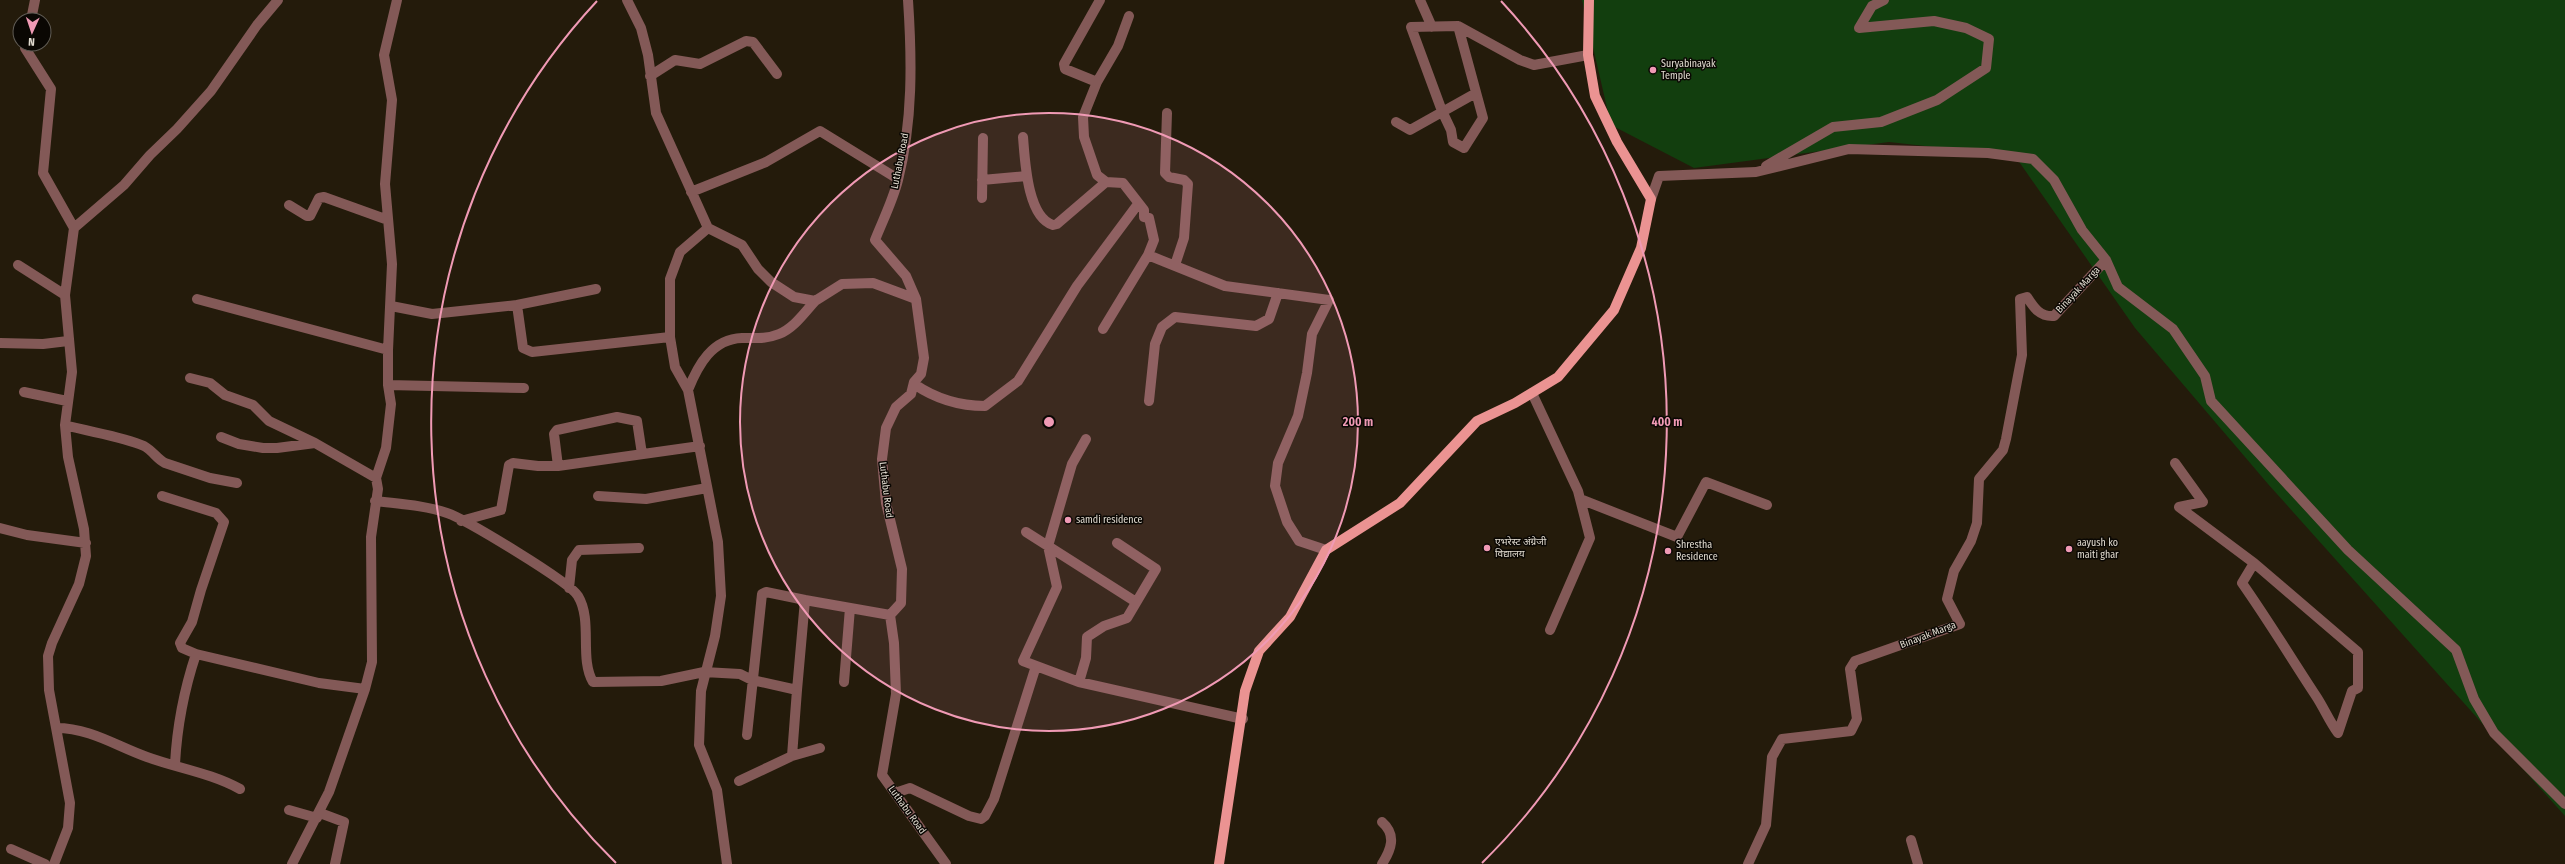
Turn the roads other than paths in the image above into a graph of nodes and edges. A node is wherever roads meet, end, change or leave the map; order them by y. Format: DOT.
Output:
graph roads {
  1 [pos="34,0"];
  2 [pos="278,0"];
  3 [pos="397,0"];
  4 [pos="628,0"];
  5 [pos="908,0"];
  6 [pos="1100,0"];
  7 [pos="1420,0"];
  8 [pos="1589,0"];
  9 [pos="1884,0"];
  10 [pos="32,12"];
  11 [pos="1129,16"];
  12 [pos="1458,26"];
  13 [pos="1432,27"];
  14 [pos="28,52"];
  15 [pos="1588,55"];
  16 [pos="777,74"];
  17 [pos="650,76"];
  18 [pos="1097,82"];
  19 [pos="1476,93"];
  20 [pos="1442,111"];
  21 [pos="1167,112"];
  22 [pos="1396,122"];
  23 [pos="1022,137"];
  24 [pos="983,138"];
  25 [pos="1756,172"];
  26 [pos="1027,176"];
  27 [pos="898,179"];
  28 [pos="982,180"];
  29 [pos="1106,182"];
  30 [pos="691,192"];
  31 [pos="982,198"];
  32 [pos="1651,199"];
  33 [pos="1138,204"];
  34 [pos="289,205"];
  35 [pos="388,220"];
  36 [pos="74,228"];
  37 [pos="708,228"];
  38 [pos="1148,256"];
  39 [pos="2106,260"];
  40 [pos="18,265"];
  41 [pos="1174,265"];
  42 [pos="596,289"];
  43 [pos="1278,293"];
  44 [pos="65,295"];
  45 [pos="916,298"];
  46 [pos="197,299"];
  47 [pos="815,301"];
  48 [pos="517,305"];
  49 [pos="391,306"];
  50 [pos="1103,329"];
  51 [pos="670,337"];
  52 [pos="68,341"];
  53 [pos="0,343"];
  54 [pos="388,350"];
  55 [pos="190,378"];
  56 [pos="914,384"];
  57 [pos="388,385"];
  58 [pos="524,388"];
  59 [pos="688,390"];
  60 [pos="24,392"];
  61 [pos="1532,393"];
  62 [pos="1149,400"];
  63 [pos="68,401"];
  64 [pos="65,425"];
  65 [pos="221,437"];
  66 [pos="1086,439"];
  67 [pos="315,443"];
  68 [pos="700,446"];
  69 [pos="642,454"];
  70 [pos="2175,462"];
  71 [pos="558,466"];
  72 [pos="376,478"];
  73 [pos="237,483"];
  74 [pos="707,488"];
  75 [pos="162,496"];
  76 [pos="598,496"];
  77 [pos="1580,499"];
  78 [pos="375,501"];
  79 [pos="1767,505"];
  80 [pos="461,521"];
  81 [pos="0,528"];
  82 [pos="1026,532"];
  83 [pos="1117,543"];
  84 [pos="86,544"];
  85 [pos="1048,546"];
  86 [pos="639,548"];
  87 [pos="1326,550"];
  88 [pos="2254,563"];
  89 [pos="569,588"];
  90 [pos="805,600"];
  91 [pos="1136,602"];
  92 [pos="850,608"];
  93 [pos="890,616"];
  94 [pos="1550,630"];
  95 [pos="196,654"];
  96 [pos="1036,666"];
  97 [pos="704,672"];
  98 [pos="752,680"];
  99 [pos="844,682"];
  100 [pos="1079,682"];
  101 [pos="365,689"];
  102 [pos="797,690"];
  103 [pos="1243,718"];
  104 [pos="56,728"];
  105 [pos="747,735"];
  106 [pos="820,748"];
  107 [pos="792,756"];
  108 [pos="175,764"];
  109 [pos="739,780"];
  110 [pos="240,789"];
  111 [pos="895,793"];
  112 [pos="2565,804"];
  113 [pos="289,810"];
  114 [pos="318,816"];
  115 [pos="1382,822"];
  116 [pos="1912,840"];
  117 [pos="11,849"];
  118 [pos="45,864"];
  119 [pos="54,864"];
  120 [pos="292,864"];
  121 [pos="335,864"];
  122 [pos="727,864"];
  123 [pos="946,864"];
  124 [pos="1218,864"];
  125 [pos="1382,864"];
  126 [pos="1748,864"];
  127 [pos="1918,864"];
  1 -- 10 [label="street"];
  2 -- 36 [label="street"];
  3 -- 35 [label="street"];
  4 -- 17 [label="street"];
  5 -- 27 [label="street, Luthabu Road"];
  6 -- 18 [label="street"];
  7 -- 13 [label="street"];
  8 -- 15 [label="main road"];
  9 -- 25 [label="street"];
  11 -- 18 [label="street"];
  12 -- 13 [label="street"];
  12 -- 15 [label="street"];
  12 -- 19 [label="street"];
  13 -- 20 [label="street"];
  14 -- 36 [label="street"];
  15 -- 32 [label="main road"];
  16 -- 17 [label="street"];
  17 -- 30 [label="street"];
  18 -- 29 [label="street"];
  19 -- 20 [label="street"];
  19 -- 20 [label="street"];
  20 -- 22 [label="street"];
  21 -- 41 [label="street"];
  23 -- 26 [label="street"];
  24 -- 28 [label="street"];
  25 -- 32 [label="street"];
  25 -- 39 [label="street"];
  26 -- 28 [label="street"];
  26 -- 29 [label="street"];
  27 -- 30 [label="street"];
  27 -- 45 [label="street, Luthabu Road"];
  28 -- 31 [label="street"];
  29 -- 33 [label="street"];
  30 -- 37 [label="street"];
  32 -- 61 [label="main road"];
  33 -- 38 [label="street"];
  33 -- 56 [label="street"];
  34 -- 35 [label="street"];
  35 -- 49 [label="street"];
  36 -- 44 [label="street"];
  37 -- 47 [label="street"];
  37 -- 51 [label="street"];
  38 -- 41 [label="street"];
  38 -- 50 [label="street"];
  39 -- 112 [label="street"];
  39 -- 126 [label="street, Binayak Marga"];
  40 -- 44 [label="street"];
  41 -- 43 [label="street"];
  42 -- 48 [label="street"];
  43 -- 62 [label="street"];
  43 -- 87 [label="street"];
  44 -- 52 [label="street"];
  45 -- 47 [label="street"];
  45 -- 56 [label="street, Luthabu Road"];
  46 -- 54 [label="street"];
  47 -- 59 [label="street"];
  48 -- 49 [label="street"];
  48 -- 51 [label="street"];
  49 -- 54 [label="street"];
  51 -- 59 [label="street"];
  52 -- 53 [label="street"];
  52 -- 63 [label="street"];
  54 -- 57 [label="street"];
  55 -- 67 [label="street"];
  56 -- 93 [label="street, Luthabu Road"];
  57 -- 58 [label="street"];
  57 -- 72 [label="street"];
  59 -- 68 [label="street"];
  60 -- 63 [label="street"];
  61 -- 77 [label="street"];
  61 -- 87 [label="main road"];
  63 -- 64 [label="street"];
  64 -- 73 [label="street"];
  64 -- 84 [label="street"];
  65 -- 67 [label="street"];
  66 -- 85 [label="street"];
  67 -- 72 [label="street"];
  68 -- 69 [label="street"];
  68 -- 74 [label="street"];
  69 -- 71 [label="street"];
  69 -- 71 [label="street"];
  70 -- 88 [label="street"];
  71 -- 80 [label="street"];
  72 -- 78 [label="street"];
  74 -- 76 [label="street"];
  74 -- 97 [label="street"];
  75 -- 95 [label="street"];
  77 -- 79 [label="street"];
  77 -- 94 [label="street"];
  78 -- 80 [label="street"];
  78 -- 101 [label="street"];
  80 -- 89 [label="street"];
  81 -- 84 [label="street"];
  82 -- 85 [label="street"];
  83 -- 91 [label="street"];
  84 -- 104 [label="street"];
  85 -- 91 [label="street"];
  85 -- 96 [label="street"];
  86 -- 89 [label="street"];
  87 -- 103 [label="main road"];
  88 -- 88 [label="street"];
  89 -- 97 [label="street"];
  90 -- 92 [label="street"];
  90 -- 98 [label="street"];
  90 -- 102 [label="street"];
  91 -- 100 [label="street"];
  92 -- 93 [label="street"];
  92 -- 99 [label="street"];
  93 -- 111 [label="street, Luthabu Road"];
  95 -- 101 [label="street"];
  95 -- 108 [label="street"];
  96 -- 100 [label="street"];
  96 -- 111 [label="street"];
  97 -- 98 [label="street"];
  97 -- 122 [label="street"];
  98 -- 102 [label="street"];
  98 -- 105 [label="street"];
  100 -- 103 [label="street"];
  101 -- 114 [label="street"];
  102 -- 107 [label="street"];
  103 -- 124 [label="main road"];
  104 -- 108 [label="street"];
  104 -- 119 [label="street"];
  106 -- 107 [label="street"];
  107 -- 109 [label="street"];
  108 -- 110 [label="street"];
  111 -- 123 [label="street, Luthabu Road"];
  113 -- 114 [label="street"];
  114 -- 120 [label="street"];
  114 -- 121 [label="street"];
  115 -- 125 [label="street"];
  116 -- 127 [label="street"];
  117 -- 118 [label="street"];
}
